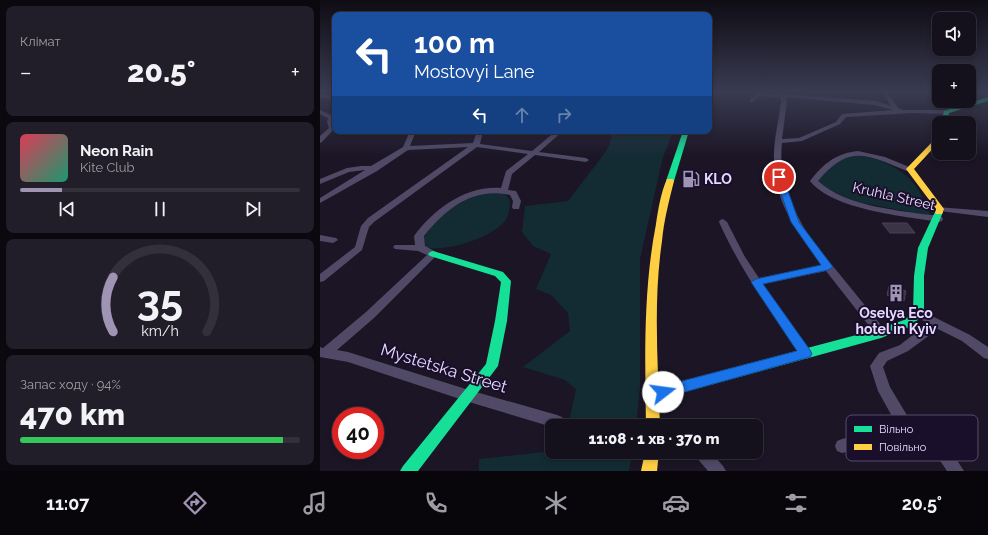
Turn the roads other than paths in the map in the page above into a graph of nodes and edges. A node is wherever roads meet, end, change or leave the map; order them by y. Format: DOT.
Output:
graph roads {
  1 [pos="326,114"];
  2 [pos="783,114"];
  3 [pos="859,114"];
  4 [pos="332,128"];
  5 [pos="332,128"];
  6 [pos="412,134"];
  7 [pos="479,134"];
  8 [pos="556,134"];
  9 [pos="685,134"];
  10 [pos="320,141"];
  11 [pos="780,141"];
  12 [pos="476,145"];
  13 [pos="932,145"];
  14 [pos="406,148"];
  15 [pos="534,153"];
  16 [pos="586,160"];
  17 [pos="374,169"];
  18 [pos="910,169"];
  19 [pos="320,182"];
  20 [pos="504,190"];
  21 [pos="320,201"];
  22 [pos="516,207"];
  23 [pos="940,209"];
  24 [pos="988,214"];
  25 [pos="939,220"];
  26 [pos="723,222"];
  27 [pos="320,238"];
  28 [pos="333,240"];
  29 [pos="398,247"];
  30 [pos="420,248"];
  31 [pos="433,254"];
  32 [pos="828,267"];
  33 [pos="320,280"];
  34 [pos="756,282"];
  35 [pos="918,313"];
  36 [pos="937,323"];
  37 [pos="881,333"];
  38 [pos="323,352"];
  39 [pos="806,354"];
  40 [pos="988,354"];
  41 [pos="652,395"];
  42 [pos="469,396"];
  43 [pos="900,415"];
  44 [pos="547,419"];
  45 [pos="654,419"];
  46 [pos="846,445"];
  47 [pos="842,446"];
  48 [pos="422,454"];
  49 [pos="651,459"];
  50 [pos="707,459"];
  51 [pos="950,461"];
  52 [pos="408,471"];
  53 [pos="426,471"];
  54 [pos="649,471"];
  55 [pos="718,471"];
  56 [pos="956,471"];
  1 -- 4 [label="street"];
  2 -- 11 [label="street"];
  3 -- 11 [label="street"];
  5 -- 10 [label="street"];
  6 -- 14 [label="street"];
  7 -- 12 [label="street"];
  8 -- 15 [label="street"];
  9 -- 41 [label="street"];
  11 -- 32 [label="street"];
  12 -- 14 [label="street"];
  12 -- 15 [label="street"];
  12 -- 33 [label="street"];
  13 -- 18 [label="street"];
  14 -- 17 [label="street"];
  15 -- 16 [label="street"];
  15 -- 20 [label="street"];
  17 -- 19 [label="street"];
  17 -- 21 [label="street"];
  18 -- 23 [label="street"];
  18 -- 25 [label="street, Kruhla Street"];
  20 -- 22 [label="street"];
  20 -- 30 [label="street"];
  23 -- 24 [label="street"];
  23 -- 25 [label="street"];
  25 -- 35 [label="street"];
  26 -- 34 [label="street"];
  27 -- 28 [label="street"];
  29 -- 30 [label="street"];
  30 -- 31 [label="street"];
  31 -- 38 [label="street"];
  31 -- 42 [label="street"];
  32 -- 34 [label="street"];
  32 -- 37 [label="street"];
  34 -- 39 [label="street"];
  35 -- 36 [label="street"];
  35 -- 37 [label="street"];
  36 -- 40 [label="street"];
  36 -- 43 [label="street"];
  37 -- 39 [label="street"];
  38 -- 42 [label="street, Mystetska Street"];
  39 -- 41 [label="street"];
  41 -- 45 [label="street"];
  42 -- 44 [label="street, Mystetska Street"];
  42 -- 48 [label="street"];
  46 -- 47 [label="street"];
  48 -- 52 [label="street"];
  48 -- 53 [label="street"];
  49 -- 54 [label="street"];
  50 -- 55 [label="street"];
  51 -- 56 [label="street"];
}
